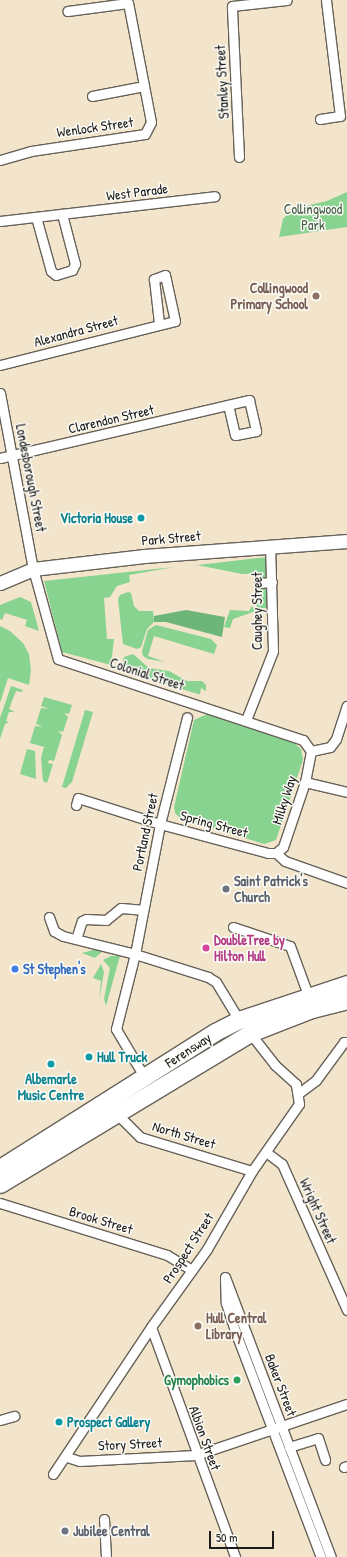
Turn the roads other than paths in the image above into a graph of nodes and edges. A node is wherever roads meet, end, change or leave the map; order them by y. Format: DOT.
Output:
graph roads {
  1 [pos="287,0"];
  2 [pos="326,0"];
  3 [pos="232,3"];
  4 [pos="68,11"];
  5 [pos="144,86"];
  6 [pos="342,90"];
  7 [pos="92,96"];
  8 [pos="320,119"];
  9 [pos="239,157"];
  10 [pos="0,160"];
  11 [pos="214,196"];
  12 [pos="62,214"];
  13 [pos="36,217"];
  14 [pos="0,221"];
  15 [pos="159,323"];
  16 [pos="0,365"];
  17 [pos="0,393"];
  18 [pos="228,405"];
  19 [pos="13,455"];
  20 [pos="0,458"];
  21 [pos="347,541"];
  22 [pos="270,546"];
  23 [pos="33,569"];
  24 [pos="272,582"];
  25 [pos="0,583"];
  26 [pos="259,583"];
  27 [pos="347,706"];
  28 [pos="187,717"];
  29 [pos="246,720"];
  30 [pos="311,751"];
  31 [pos="305,782"];
  32 [pos="347,792"];
  33 [pos="76,805"];
  34 [pos="160,824"];
  35 [pos="276,853"];
  36 [pos="347,883"];
  37 [pos="142,910"];
  38 [pos="49,917"];
  39 [pos="233,927"];
  40 [pos="76,939"];
  41 [pos="135,954"];
  42 [pos="347,976"];
  43 [pos="347,984"];
  44 [pos="313,994"];
  45 [pos="347,1000"];
  46 [pos="239,1020"];
  47 [pos="250,1033"];
  48 [pos="347,1042"];
  49 [pos="145,1078"];
  50 [pos="299,1093"];
  51 [pos="116,1113"];
  52 [pos="266,1152"];
  53 [pos="0,1168"];
  54 [pos="252,1171"];
  55 [pos="0,1184"];
  56 [pos="0,1203"];
  57 [pos="192,1270"];
  58 [pos="347,1310"];
  59 [pos="151,1327"];
  60 [pos="347,1404"];
  61 [pos="14,1416"];
  62 [pos="0,1420"];
  63 [pos="282,1426"];
  64 [pos="271,1430"];
  65 [pos="289,1447"];
  66 [pos="196,1455"];
  67 [pos="67,1457"];
  68 [pos="326,1460"];
  69 [pos="54,1474"];
  70 [pos="104,1519"];
  71 [pos="106,1557"];
  72 [pos="235,1557"];
  73 [pos="321,1557"];
  74 [pos="331,1557"];
  1 -- 3 [label="street, Stanley Street"];
  2 -- 6 [label="street"];
  3 -- 9 [label="street, Stanley Street"];
  4 -- 5 [label="street, Wenlock Street"];
  5 -- 7 [label="street"];
  5 -- 10 [label="street, Wenlock Street"];
  6 -- 8 [label="street"];
  11 -- 12 [label="street, West Parade"];
  12 -- 13 [label="street, West Parade"];
  12 -- 13 [label="street"];
  13 -- 14 [label="street, West Parade"];
  15 -- 15 [label="street, Alexandra Street"];
  15 -- 16 [label="street, Alexandra Street"];
  17 -- 19 [label="street, Londesborough Street"];
  18 -- 19 [label="street, Clarendon Street"];
  19 -- 20 [label="street, Clarendon Street"];
  19 -- 23 [label="street, Londesborough Street"];
  21 -- 22 [label="street, Park Street"];
  22 -- 23 [label="street, Park Street"];
  22 -- 24 [label="street, Caughey Street"];
  23 -- 25 [label="street, Park Street"];
  23 -- 29 [label="street, Colonial Street"];
  24 -- 26 [label="street"];
  24 -- 29 [label="street, Caughey Street"];
  27 -- 30 [label="street"];
  28 -- 34 [label="street, Portland Street"];
  29 -- 30 [label="street, Colonial Street"];
  30 -- 31 [label="street, Milky Way"];
  31 -- 32 [label="street"];
  31 -- 35 [label="street, Milky Way"];
  33 -- 34 [label="street, Spring Street"];
  34 -- 35 [label="street, Spring Street"];
  34 -- 37 [label="street, Portland Street"];
  35 -- 36 [label="street, Spring Street"];
  37 -- 40 [label="street"];
  37 -- 41 [label="street, Portland Street"];
  38 -- 40 [label="street"];
  39 -- 44 [label="street"];
  40 -- 41 [label="street"];
  41 -- 46 [label="street"];
  41 -- 49 [label="street, Portland Street"];
  42 -- 44 [label="street"];
  43 -- 44 [label="highway, Ferensway"];
  44 -- 46 [label="highway, Ferensway"];
  45 -- 47 [label="highway, Ferensway"];
  46 -- 49 [label="highway, Ferensway"];
  47 -- 50 [label="street"];
  47 -- 51 [label="highway, Ferensway"];
  48 -- 50 [label="street"];
  49 -- 53 [label="highway, Ferensway"];
  50 -- 52 [label="street, Prospect Street"];
  51 -- 54 [label="street, North Street"];
  51 -- 55 [label="highway, Ferensway"];
  52 -- 54 [label="street, Prospect Street"];
  52 -- 58 [label="street, Wright Street"];
  54 -- 57 [label="street, Prospect Street"];
  56 -- 57 [label="street, Brook Street"];
  57 -- 59 [label="street, Prospect Street"];
  59 -- 66 [label="street, Albion Street"];
  59 -- 67 [label="street, Prospect Street"];
  60 -- 63 [label="street, Story Street"];
  61 -- 62 [label="street"];
  63 -- 64 [label="street, Story Street"];
  63 -- 64 [label="street, Baker Street"];
  63 -- 65 [label="street, Baker Street"];
  64 -- 66 [label="street, Story Street"];
  64 -- 73 [label="street, Baker Street"];
  65 -- 68 [label="street"];
  65 -- 74 [label="street, Baker Street"];
  66 -- 67 [label="street, Story Street"];
  66 -- 72 [label="street, Albion Street"];
  67 -- 69 [label="street, Prospect Street"];
  70 -- 71 [label="street"];
}
